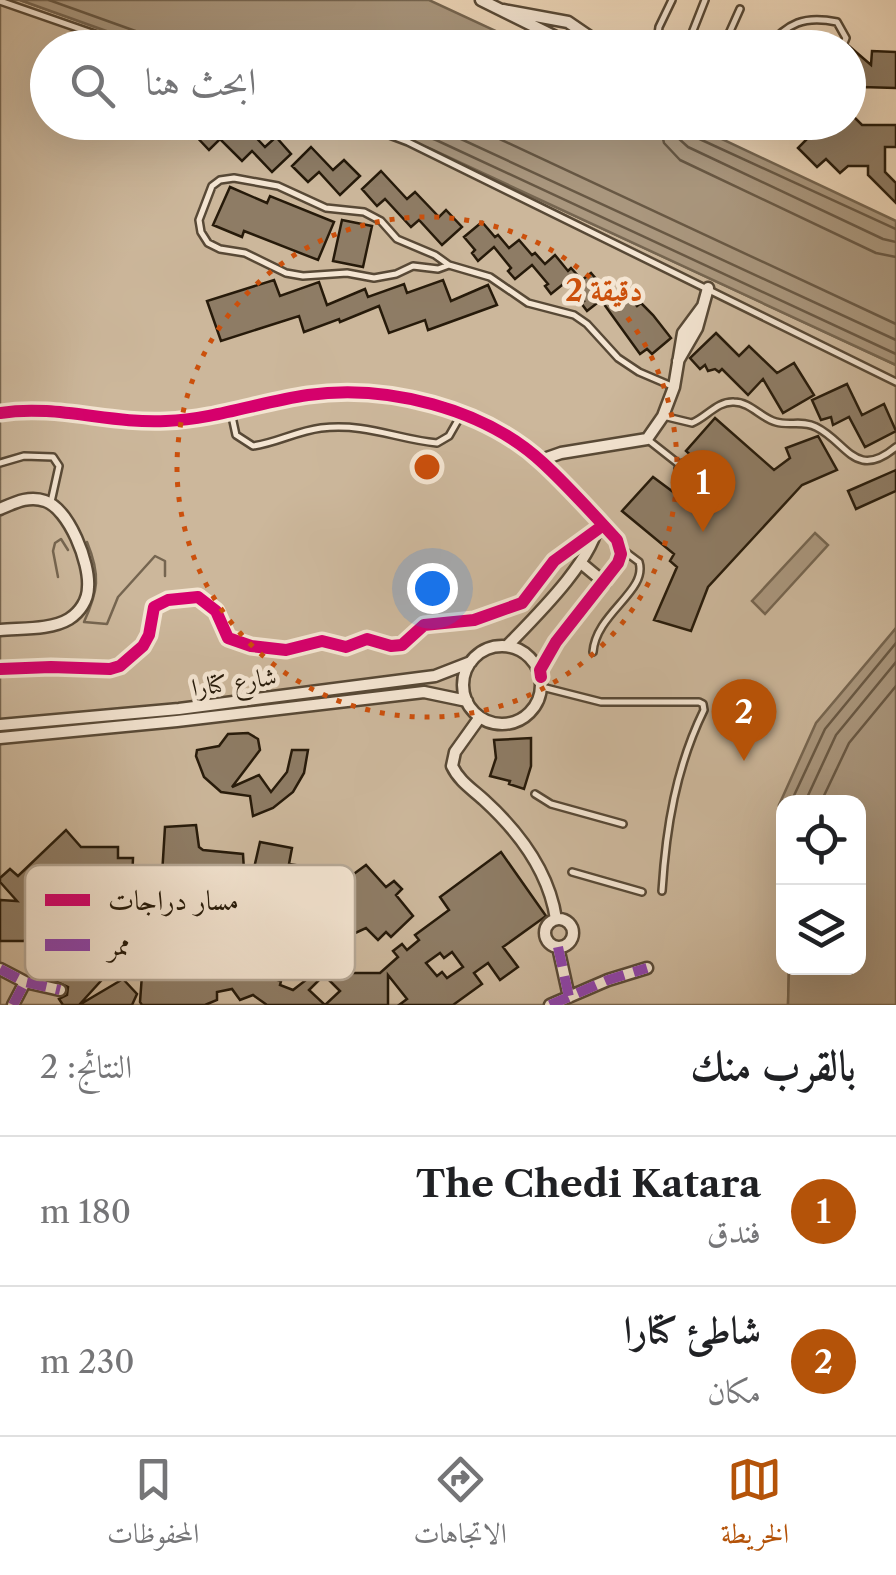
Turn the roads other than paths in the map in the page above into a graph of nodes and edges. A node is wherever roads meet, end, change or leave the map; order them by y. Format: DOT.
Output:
graph roads {
  1 [pos="482,0"];
  2 [pos="672,0"];
  3 [pos="705,0"];
  4 [pos="0,1"];
  5 [pos="740,9"];
  6 [pos="503,10"];
  7 [pos="580,29"];
  8 [pos="84,30"];
  9 [pos="543,30"];
  10 [pos="658,30"];
  11 [pos="696,30"];
  12 [pos="729,30"];
  13 [pos="785,30"];
  14 [pos="841,30"];
  15 [pos="403,140"];
  16 [pos="449,265"];
  17 [pos="708,288"];
  18 [pos="896,382"];
  19 [pos="674,387"];
  20 [pos="231,412"];
  21 [pos="0,414"];
  22 [pos="461,415"];
  23 [pos="663,416"];
  24 [pos="647,439"];
  25 [pos="896,447"];
  26 [pos="541,460"];
  27 [pos="0,462"];
  28 [pos="680,466"];
  29 [pos="50,504"];
  30 [pos="0,509"];
  31 [pos="598,521"];
  32 [pos="620,549"];
  33 [pos="581,563"];
  34 [pos="605,582"];
  35 [pos="0,630"];
  36 [pos="507,646"];
  37 [pos="594,652"];
  38 [pos="471,662"];
  39 [pos="541,682"];
  40 [pos="467,701"];
  41 [pos="480,717"];
  42 [pos="0,726"];
  43 [pos="0,738"];
  44 [pos="535,794"];
  45 [pos="623,824"];
  46 [pos="572,872"];
  47 [pos="662,891"];
  48 [pos="642,892"];
  49 [pos="556,920"];
  50 [pos="558,947"];
  51 [pos="647,968"];
  52 [pos="0,970"];
  53 [pos="25,982"];
  54 [pos="60,990"];
  55 [pos="569,997"];
  56 [pos="13,1005"];
  57 [pos="550,1005"];
  1 -- 6 [label="street"];
  2 -- 10 [label="lane"];
  3 -- 11 [label="lane"];
  4 -- 8 [label="lane"];
  5 -- 12 [label="lane"];
  6 -- 7 [label="street"];
  6 -- 9 [label="street"];
  13 -- 14 [label="lane"];
  15 -- 17 [label="lane"];
  16 -- 16 [label="lane"];
  16 -- 19 [label="lane"];
  17 -- 18 [label="lane"];
  17 -- 19 [label="street"];
  19 -- 23 [label="street"];
  20 -- 21 [label="street"];
  20 -- 22 [label="street"];
  20 -- 22 [label="lane"];
  22 -- 26 [label="street"];
  23 -- 24 [label="street"];
  23 -- 25 [label="lane"];
  24 -- 26 [label="street"];
  24 -- 28 [label="lane"];
  26 -- 31 [label="street"];
  27 -- 29 [label="lane"];
  29 -- 30 [label="street"];
  29 -- 35 [label="street"];
  31 -- 32 [label="street"];
  31 -- 33 [label="street"];
  32 -- 34 [label="street"];
  32 -- 37 [label="lane"];
  33 -- 34 [label="street"];
  33 -- 36 [label="street"];
  34 -- 39 [label="street"];
  36 -- 38 [label="street"];
  36 -- 39 [label="street"];
  38 -- 40 [label="street"];
  38 -- 42 [label="street, شارع كتارا"];
  39 -- 41 [label="street"];
  39 -- 47 [label="lane"];
  40 -- 41 [label="street"];
  40 -- 43 [label="street, شارع كتارا"];
  41 -- 49 [label="street"];
  44 -- 45 [label="lane"];
  46 -- 48 [label="lane"];
  49 -- 50 [label="street"];
  49 -- 50 [label="street"];
  50 -- 55 [label="street"];
  51 -- 55 [label="street"];
  52 -- 53 [label="street"];
  53 -- 54 [label="street"];
  53 -- 56 [label="street"];
  55 -- 57 [label="street"];
}
